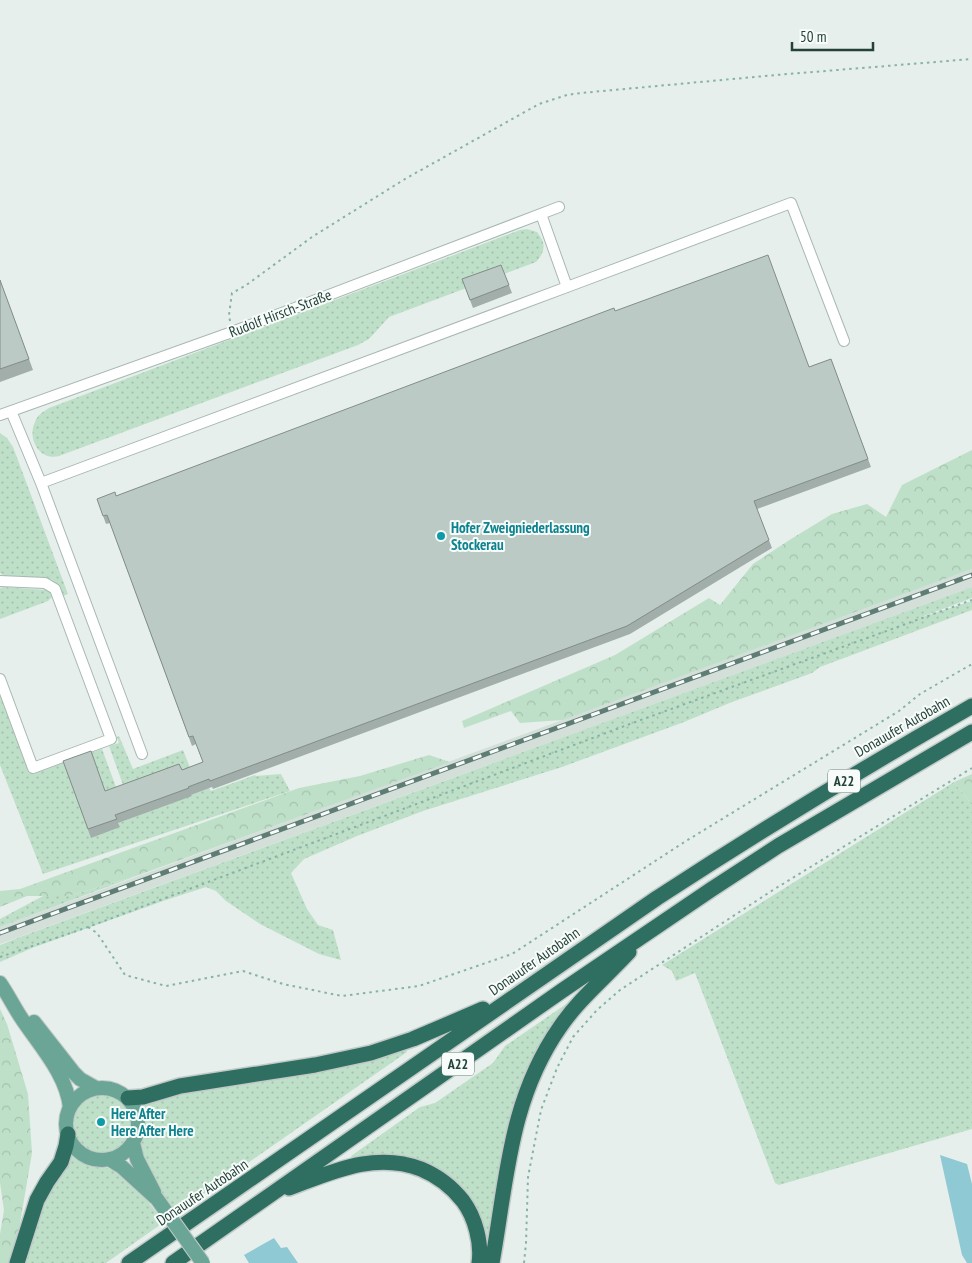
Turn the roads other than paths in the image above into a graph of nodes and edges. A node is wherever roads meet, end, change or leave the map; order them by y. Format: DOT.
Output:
graph roads {
  1 [pos="559,207"];
  2 [pos="541,214"];
  3 [pos="567,287"];
  4 [pos="844,341"];
  5 [pos="12,411"];
  6 [pos="0,415"];
  7 [pos="41,483"];
  8 [pos="0,581"];
  9 [pos="0,678"];
  10 [pos="972,706"];
  11 [pos="972,732"];
  12 [pos="142,754"];
  13 [pos="645,934"];
  14 [pos="2,986"];
  15 [pos="514,995"];
  16 [pos="96,1088"];
  17 [pos="128,1098"];
  18 [pos="70,1108"];
  19 [pos="68,1134"];
  20 [pos="132,1143"];
  21 [pos="109,1159"];
  22 [pos="271,1194"];
  23 [pos="157,1199"];
  24 [pos="17,1263"];
  25 [pos="129,1263"];
  26 [pos="173,1263"];
  27 [pos="203,1263"];
  28 [pos="479,1263"];
  29 [pos="492,1263"];
  1 -- 2 [label="street, Rudolf Hirsch-Straße"];
  2 -- 3 [label="street"];
  2 -- 5 [label="street, Rudolf Hirsch-Straße"];
  3 -- 4 [label="street"];
  3 -- 7 [label="street"];
  5 -- 6 [label="street, Rudolf Hirsch-Straße"];
  5 -- 7 [label="street"];
  7 -- 12 [label="street"];
  8 -- 9 [label="street"];
  10 -- 15 [label="highway, Donauufer Autobahn / A22"];
  11 -- 13 [label="highway, A22"];
  13 -- 22 [label="highway, A22"];
  13 -- 29 [label="highway"];
  14 -- 16 [label="main road"];
  14 -- 18 [label="main road"];
  15 -- 17 [label="highway"];
  15 -- 25 [label="highway, Donauufer Autobahn / A22"];
  16 -- 17 [label="main road"];
  16 -- 18 [label="main road"];
  17 -- 20 [label="main road"];
  18 -- 19 [label="main road"];
  19 -- 21 [label="main road"];
  19 -- 24 [label="highway"];
  20 -- 21 [label="main road"];
  20 -- 23 [label="main road"];
  21 -- 23 [label="main road"];
  22 -- 26 [label="highway, A22"];
  22 -- 28 [label="highway"];
  23 -- 27 [label="main road, bridge"];
}
